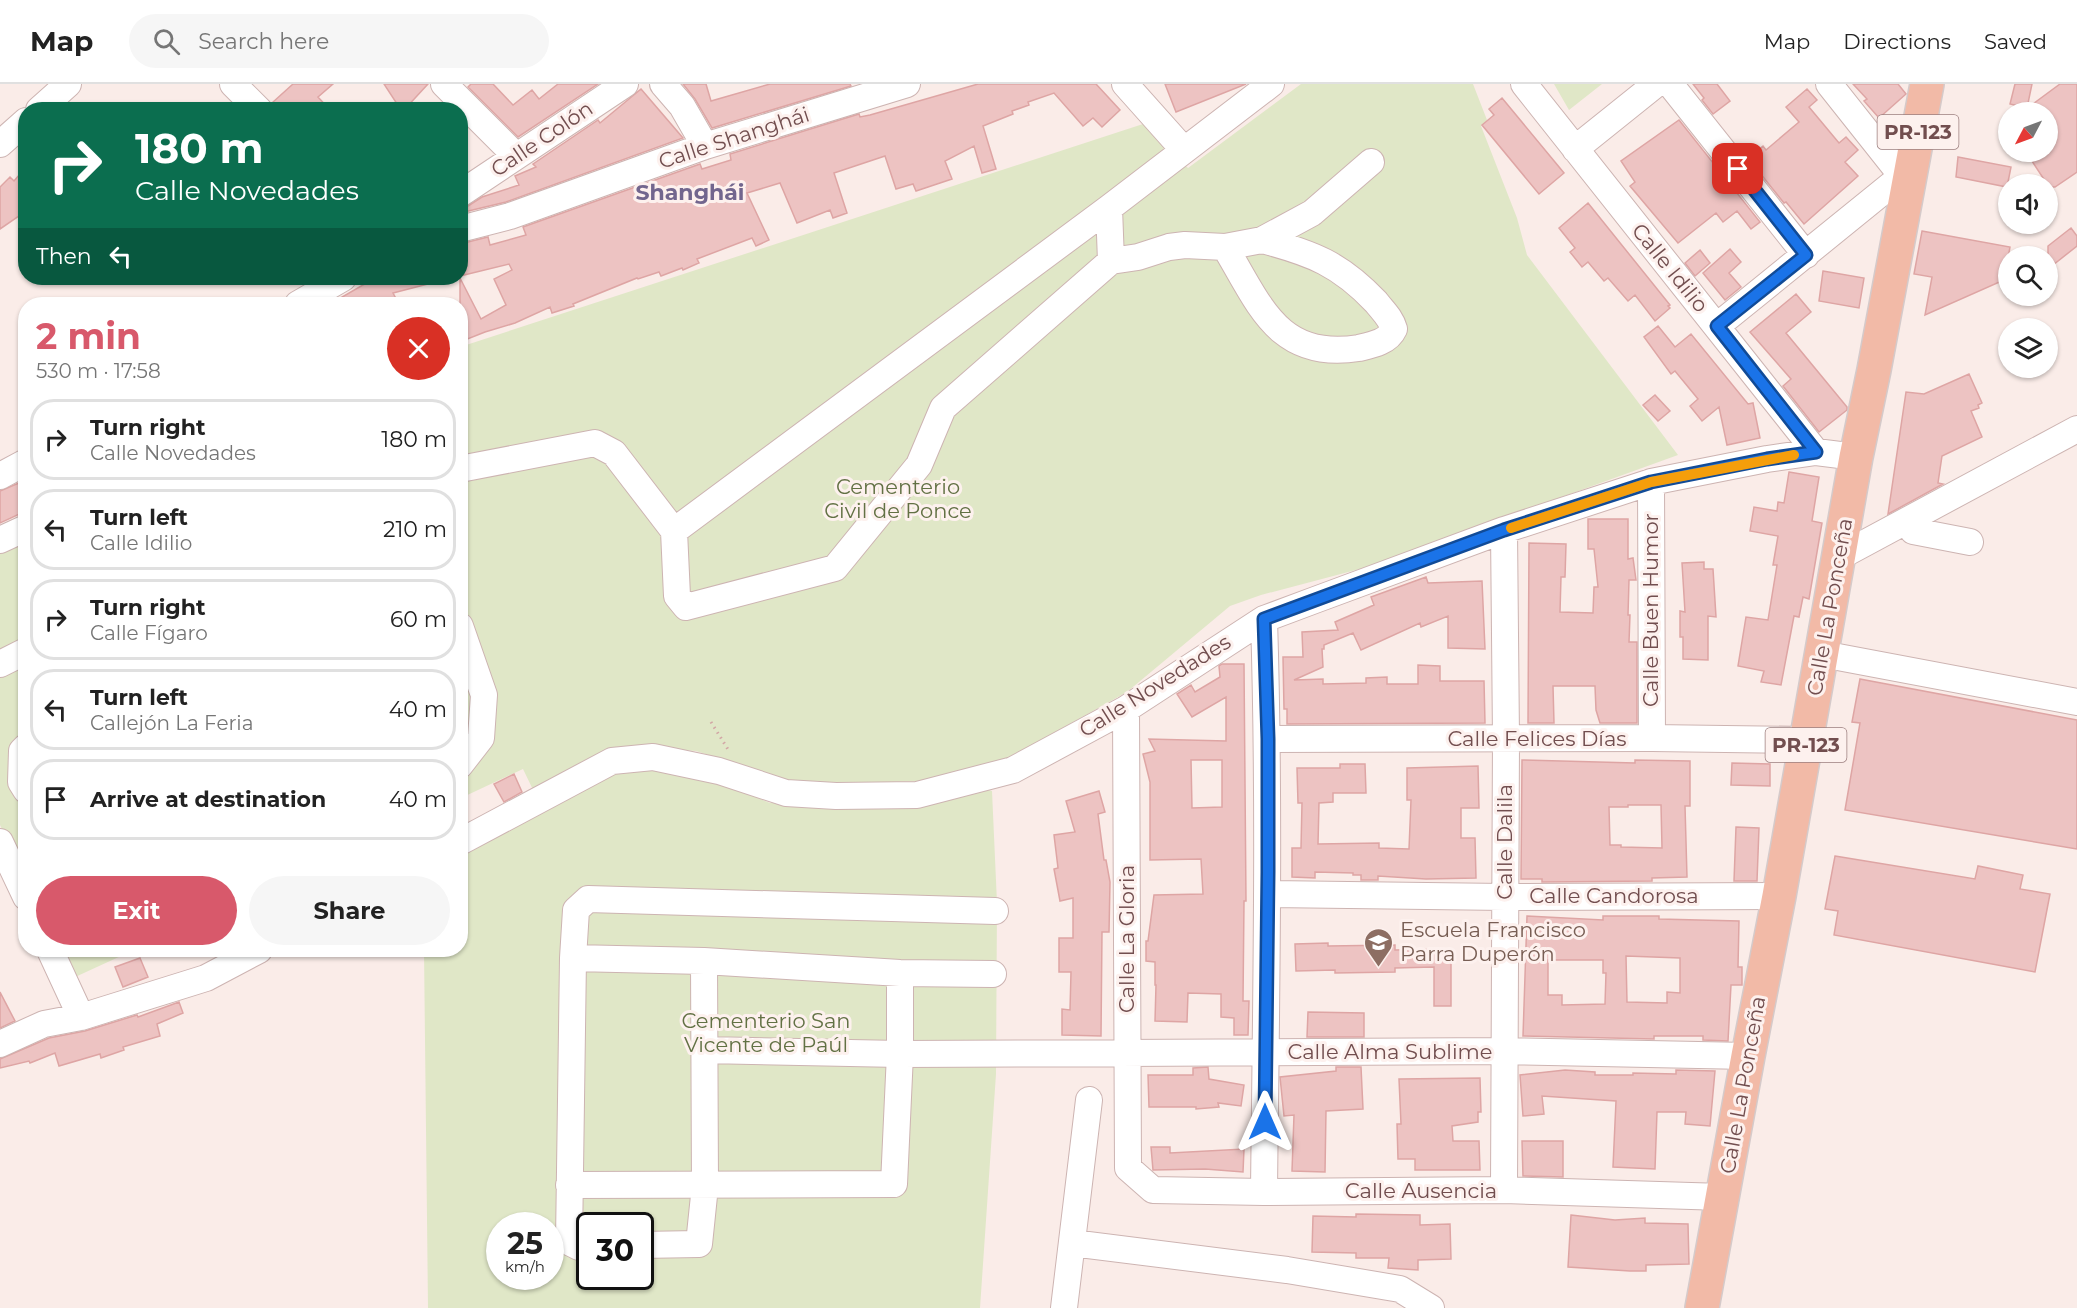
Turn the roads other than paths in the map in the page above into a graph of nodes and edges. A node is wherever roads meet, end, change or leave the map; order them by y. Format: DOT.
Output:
graph roads {
  1 [pos="68,84"];
  2 [pos="233,84"];
  3 [pos="444,84"];
  4 [pos="625,84"];
  5 [pos="663,84"];
  6 [pos="1125,84"];
  7 [pos="1271,84"];
  8 [pos="1524,84"];
  9 [pos="1656,84"];
  10 [pos="1671,84"];
  11 [pos="1829,84"];
  12 [pos="1928,84"];
  13 [pos="897,85"];
  14 [pos="48,102"];
  15 [pos="251,102"];
  16 [pos="462,102"];
  17 [pos="468,108"];
  18 [pos="18,128"];
  19 [pos="0,144"];
  20 [pos="705,146"];
  21 [pos="1575,148"];
  22 [pos="1184,149"];
  23 [pos="516,156"];
  24 [pos="1371,162"];
  25 [pos="1905,178"];
  26 [pos="468,189"];
  27 [pos="1108,208"];
  28 [pos="468,227"];
  29 [pos="1262,240"];
  30 [pos="1225,247"];
  31 [pos="1806,255"];
  32 [pos="1111,261"];
  33 [pos="331,285"];
  34 [pos="310,297"];
  35 [pos="1717,326"];
  36 [pos="2077,429"];
  37 [pos="1816,452"];
  38 [pos="1856,457"];
  39 [pos="18,466"];
  40 [pos="468,467"];
  41 [pos="0,476"];
  42 [pos="1651,482"];
  43 [pos="1504,530"];
  44 [pos="674,531"];
  45 [pos="1913,531"];
  46 [pos="18,532"];
  47 [pos="0,540"];
  48 [pos="1970,542"];
  49 [pos="1839,556"];
  50 [pos="1264,619"];
  51 [pos="468,649"];
  52 [pos="1822,654"];
  53 [pos="18,655"];
  54 [pos="0,664"];
  55 [pos="2077,702"];
  56 [pos="1126,710"];
  57 [pos="1652,738"];
  58 [pos="1268,739"];
  59 [pos="1506,739"];
  60 [pos="1807,741"];
  61 [pos="468,755"];
  62 [pos="468,838"];
  63 [pos="0,842"];
  64 [pos="18,880"];
  65 [pos="1268,894"];
  66 [pos="1779,896"];
  67 [pos="1505,897"];
  68 [pos="995,911"];
  69 [pos="53,957"];
  70 [pos="245,957"];
  71 [pos="573,958"];
  72 [pos="704,961"];
  73 [pos="900,973"];
  74 [pos="993,974"];
  75 [pos="81,1017"];
  76 [pos="0,1044"];
  77 [pos="705,1050"];
  78 [pos="1505,1051"];
  79 [pos="1266,1052"];
  80 [pos="900,1054"];
  81 [pos="1128,1054"];
  82 [pos="1748,1056"];
  83 [pos="1089,1100"];
  84 [pos="1128,1168"];
  85 [pos="569,1185"];
  86 [pos="705,1186"];
  87 [pos="1504,1190"];
  88 [pos="1264,1192"];
  89 [pos="1723,1197"];
  90 [pos="1072,1244"];
  91 [pos="576,1245"];
  92 [pos="654,1245"];
  93 [pos="1064,1308"];
  94 [pos="1431,1308"];
  95 [pos="1702,1308"];
  1 -- 14 [label="street"];
  2 -- 15 [label="street"];
  3 -- 16 [label="street"];
  4 -- 23 [label="street, Calle Colón"];
  5 -- 20 [label="street"];
  6 -- 22 [label="street"];
  7 -- 22 [label="street"];
  8 -- 21 [label="street, Calle Idilio"];
  9 -- 21 [label="street"];
  10 -- 31 [label="street"];
  11 -- 25 [label="street"];
  12 -- 25 [label="main road, Calle La Ponceña / PR-123"];
  13 -- 20 [label="street, Calle Shanghái"];
  17 -- 23 [label="street"];
  18 -- 19 [label="street"];
  20 -- 28 [label="street, Calle Shanghái"];
  21 -- 35 [label="street, Calle Idilio"];
  22 -- 27 [label="street"];
  23 -- 26 [label="street, Calle Colón"];
  24 -- 29 [label="street"];
  25 -- 31 [label="street"];
  25 -- 38 [label="main road, Calle La Ponceña / PR-123"];
  27 -- 32 [label="street"];
  27 -- 44 [label="street"];
  29 -- 30 [label="street"];
  29 -- 30 [label="street"];
  30 -- 32 [label="street"];
  31 -- 35 [label="street"];
  32 -- 44 [label="street"];
  33 -- 34 [label="street"];
  35 -- 37 [label="street, Calle Idilio"];
  36 -- 49 [label="street"];
  37 -- 38 [label="street, Calle Novedades"];
  37 -- 42 [label="street, Calle Novedades"];
  38 -- 49 [label="main road, Calle La Ponceña / PR-123"];
  39 -- 41 [label="street"];
  40 -- 44 [label="street"];
  42 -- 43 [label="street, Calle Novedades"];
  42 -- 57 [label="street, Calle Buen Humor"];
  43 -- 50 [label="street, Calle Novedades"];
  43 -- 59 [label="street, Calle Dalila"];
  45 -- 48 [label="street"];
  46 -- 47 [label="street"];
  49 -- 52 [label="main road, Calle La Ponceña / PR-123"];
  50 -- 56 [label="street, Calle Novedades"];
  50 -- 58 [label="street"];
  51 -- 61 [label="street"];
  52 -- 55 [label="street"];
  52 -- 60 [label="main road, Calle La Ponceña / PR-123"];
  53 -- 54 [label="street"];
  56 -- 62 [label="street, Calle Novedades"];
  56 -- 81 [label="street, Calle La Gloria"];
  57 -- 59 [label="street, Calle Felices Días"];
  57 -- 60 [label="street, Calle Felices Días"];
  58 -- 59 [label="street, Calle Felices Días"];
  58 -- 65 [label="street"];
  59 -- 67 [label="street, Calle Dalila"];
  60 -- 66 [label="main road, Calle La Ponceña / PR-123"];
  63 -- 64 [label="street"];
  65 -- 67 [label="street, Calle Candorosa"];
  65 -- 79 [label="street"];
  66 -- 67 [label="street, Calle Candorosa"];
  66 -- 82 [label="main road, Calle La Ponceña / PR-123"];
  67 -- 78 [label="street, Calle Dalila"];
  68 -- 71 [label="street"];
  69 -- 75 [label="street"];
  70 -- 75 [label="street"];
  71 -- 72 [label="street"];
  71 -- 85 [label="street"];
  72 -- 73 [label="street"];
  72 -- 77 [label="street"];
  73 -- 74 [label="street"];
  73 -- 80 [label="street"];
  75 -- 76 [label="street"];
  77 -- 80 [label="street, Calle Alma Sublime"];
  77 -- 86 [label="street"];
  78 -- 79 [label="street, Calle Alma Sublime"];
  78 -- 82 [label="street, Calle Alma Sublime"];
  78 -- 87 [label="street, Calle Dalila"];
  79 -- 81 [label="street, Calle Alma Sublime"];
  79 -- 88 [label="street"];
  80 -- 81 [label="street, Calle Alma Sublime"];
  80 -- 86 [label="street"];
  81 -- 84 [label="street, Calle La Gloria"];
  82 -- 89 [label="main road, Calle La Ponceña / PR-123"];
  83 -- 90 [label="street"];
  84 -- 88 [label="street, Calle Ausencia"];
  85 -- 86 [label="street"];
  85 -- 91 [label="street"];
  86 -- 92 [label="street"];
  87 -- 88 [label="street, Calle Ausencia"];
  87 -- 89 [label="street, Calle Ausencia"];
  89 -- 95 [label="main road, Calle La Ponceña / PR-123"];
  90 -- 93 [label="street"];
  90 -- 94 [label="street"];
}
